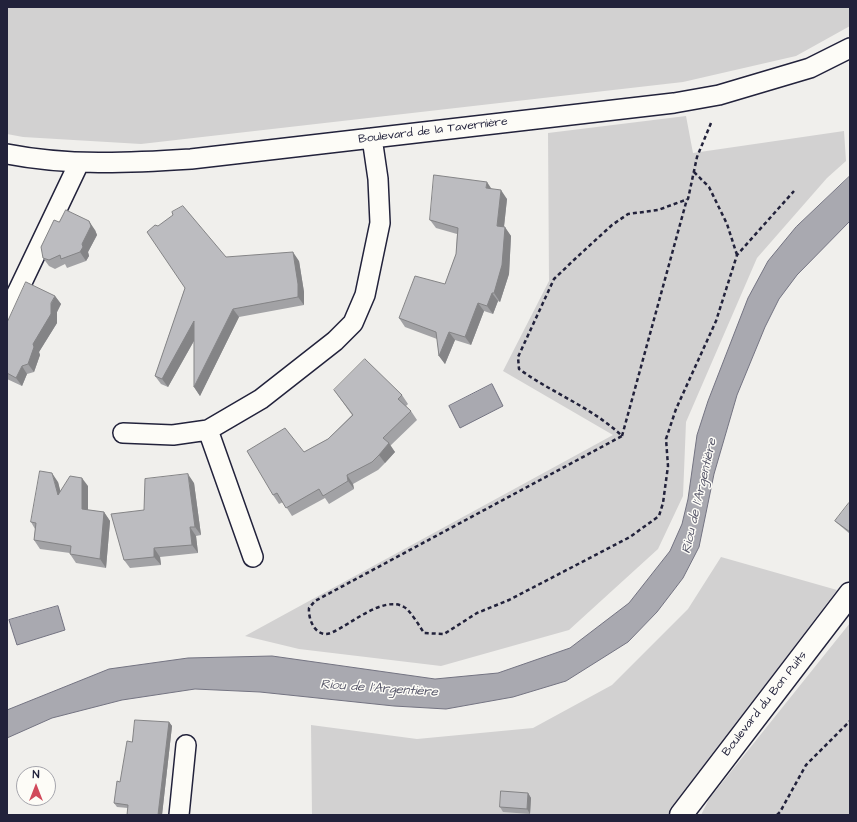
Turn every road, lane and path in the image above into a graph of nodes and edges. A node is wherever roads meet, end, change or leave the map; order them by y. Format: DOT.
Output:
graph roads {
  1 [pos="850,48"];
  2 [pos="711,123"];
  3 [pos="372,138"];
  4 [pos="7,154"];
  5 [pos="79,163"];
  6 [pos="694,172"];
  7 [pos="794,191"];
  8 [pos="688,199"];
  9 [pos="737,255"];
  10 [pos="7,314"];
  11 [pos="208,430"];
  12 [pos="123,433"];
  13 [pos="622,436"];
  14 [pos="253,557"];
  15 [pos="850,594"];
  16 [pos="850,721"];
  17 [pos="186,745"];
  18 [pos="179,815"];
  19 [pos="681,815"];
  20 [pos="777,815"];
  1 -- 3 [label="street, Boulevard de la Tavernière"];
  2 -- 6 [label="path"];
  3 -- 5 [label="street, Boulevard de la Tavernière"];
  3 -- 11 [label="street"];
  4 -- 5 [label="street, Boulevard de la Tavernière"];
  5 -- 10 [label="street"];
  6 -- 8 [label="path"];
  6 -- 9 [label="path"];
  7 -- 9 [label="path"];
  8 -- 13 [label="path"];
  8 -- 13 [label="path"];
  9 -- 13 [label="path"];
  11 -- 12 [label="street"];
  11 -- 14 [label="street"];
  15 -- 19 [label="main road, Boulevard du Bon Puits"];
  16 -- 20 [label="path"];
  17 -- 18 [label="street"];
}
